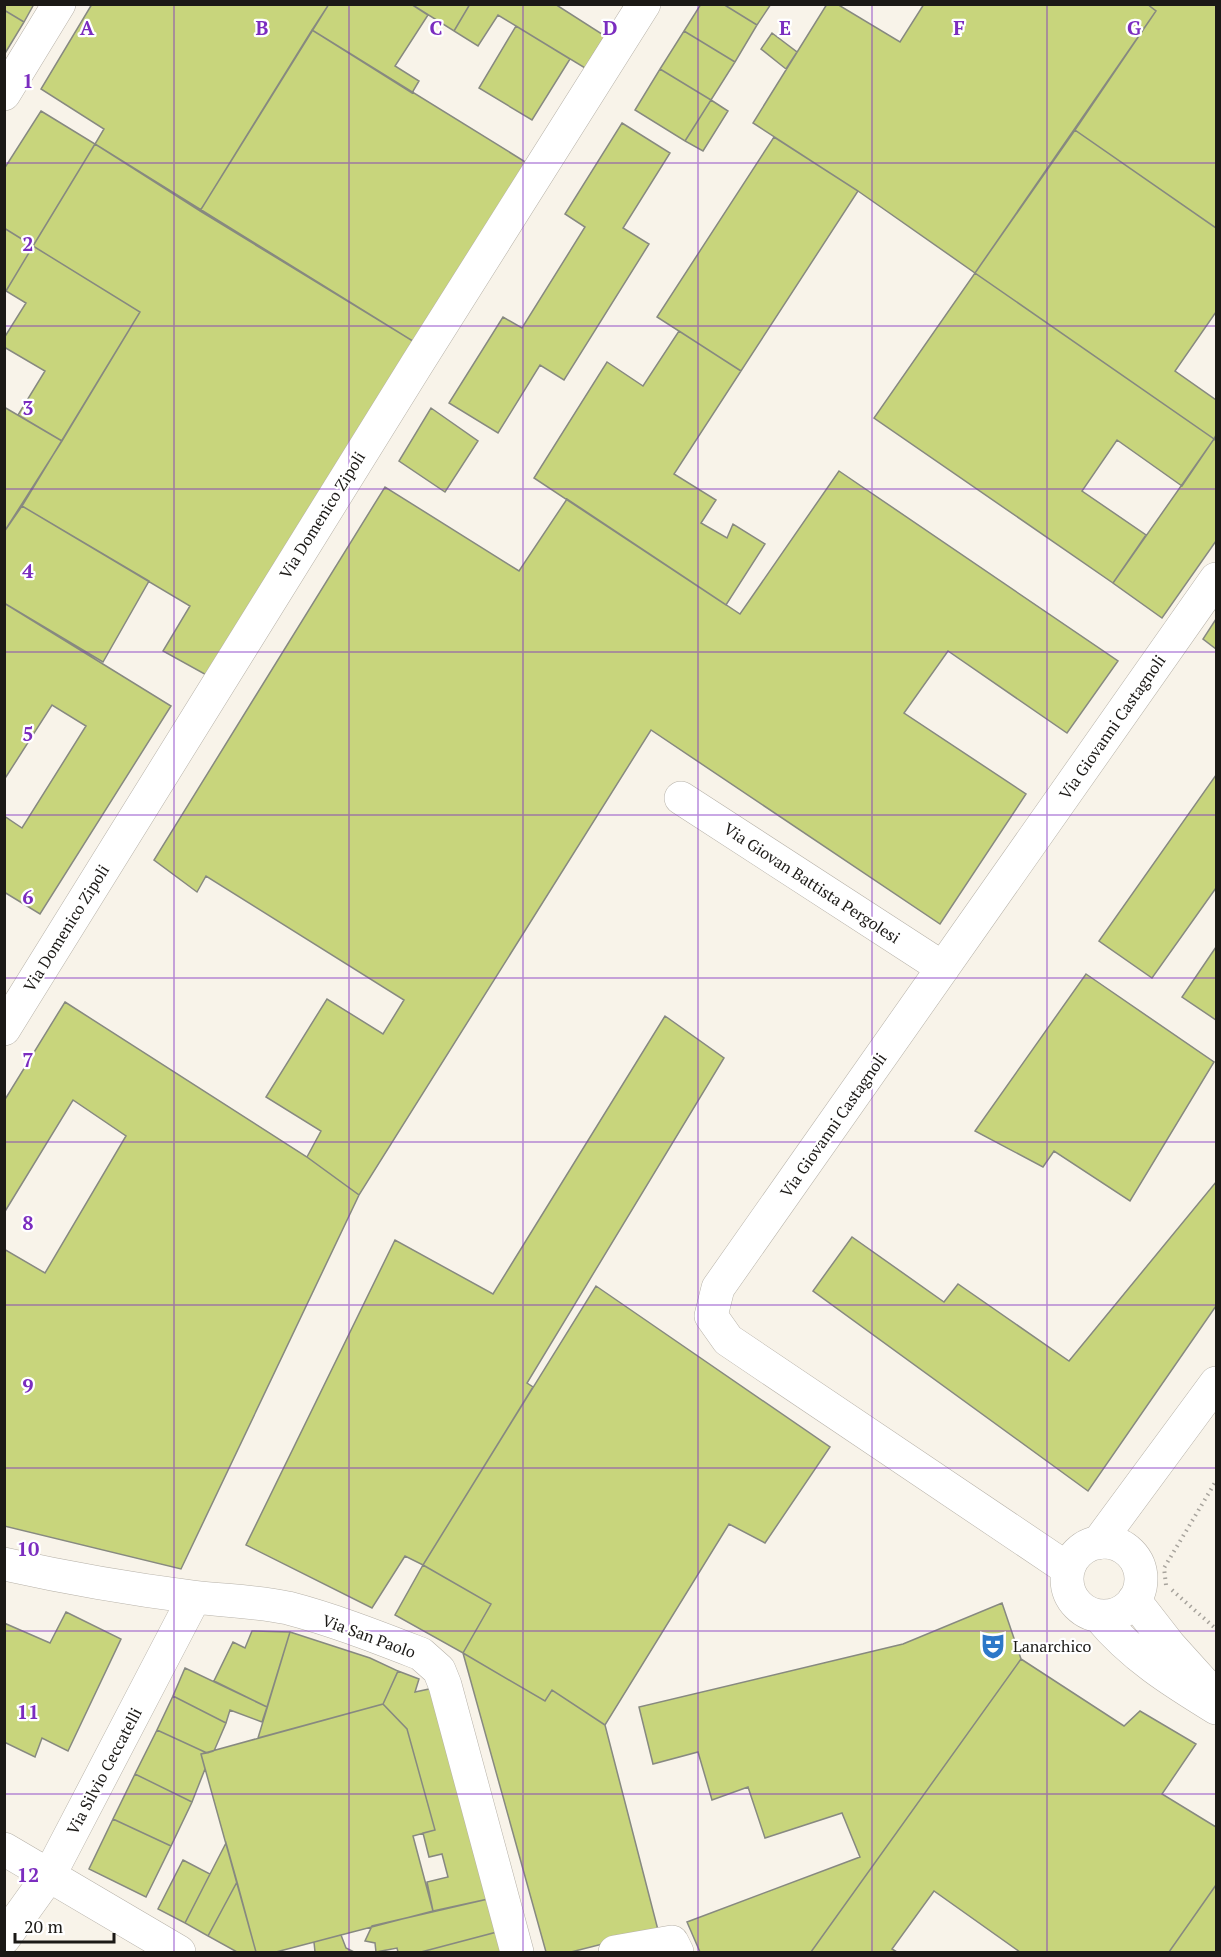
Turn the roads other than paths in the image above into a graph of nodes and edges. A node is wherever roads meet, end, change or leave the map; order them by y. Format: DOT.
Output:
graph roads {
  1 [pos="59,4"];
  2 [pos="644,4"];
  3 [pos="4,94"];
  4 [pos="1216,579"];
  5 [pos="681,798"];
  6 [pos="943,968"];
  7 [pos="4,1029"];
  8 [pos="1216,1383"];
  9 [pos="1098,1543"];
  10 [pos="4,1564"];
  11 [pos="1068,1569"];
  12 [pos="194,1598"];
  13 [pos="1134,1600"];
  14 [pos="1099,1616"];
  15 [pos="1216,1698"];
  16 [pos="1216,1708"];
  17 [pos="4,1849"];
  18 [pos="50,1874"];
  19 [pos="4,1938"];
  20 [pos="179,1953"];
  21 [pos="517,1953"];
  22 [pos="615,1953"];
  23 [pos="676,1953"];
  1 -- 3 [label="street"];
  2 -- 7 [label="street, Via Domenico Zipoli"];
  4 -- 6 [label="street, Via Giovanni Castagnoli"];
  5 -- 6 [label="street, Via Giovan Battista Pergolesi"];
  6 -- 11 [label="street, Via Giovanni Castagnoli"];
  8 -- 9 [label="street"];
  9 -- 11 [label="street"];
  9 -- 13 [label="street"];
  10 -- 12 [label="street, Via San Paolo"];
  11 -- 14 [label="street"];
  12 -- 18 [label="street, Via Silvio Ceccatelli"];
  12 -- 21 [label="street, Via San Paolo"];
  13 -- 14 [label="street"];
  13 -- 15 [label="street"];
  14 -- 16 [label="street"];
  17 -- 18 [label="street"];
  18 -- 19 [label="street, Via Silvio Ceccatelli"];
  18 -- 20 [label="street"];
  22 -- 23 [label="street"];
}
